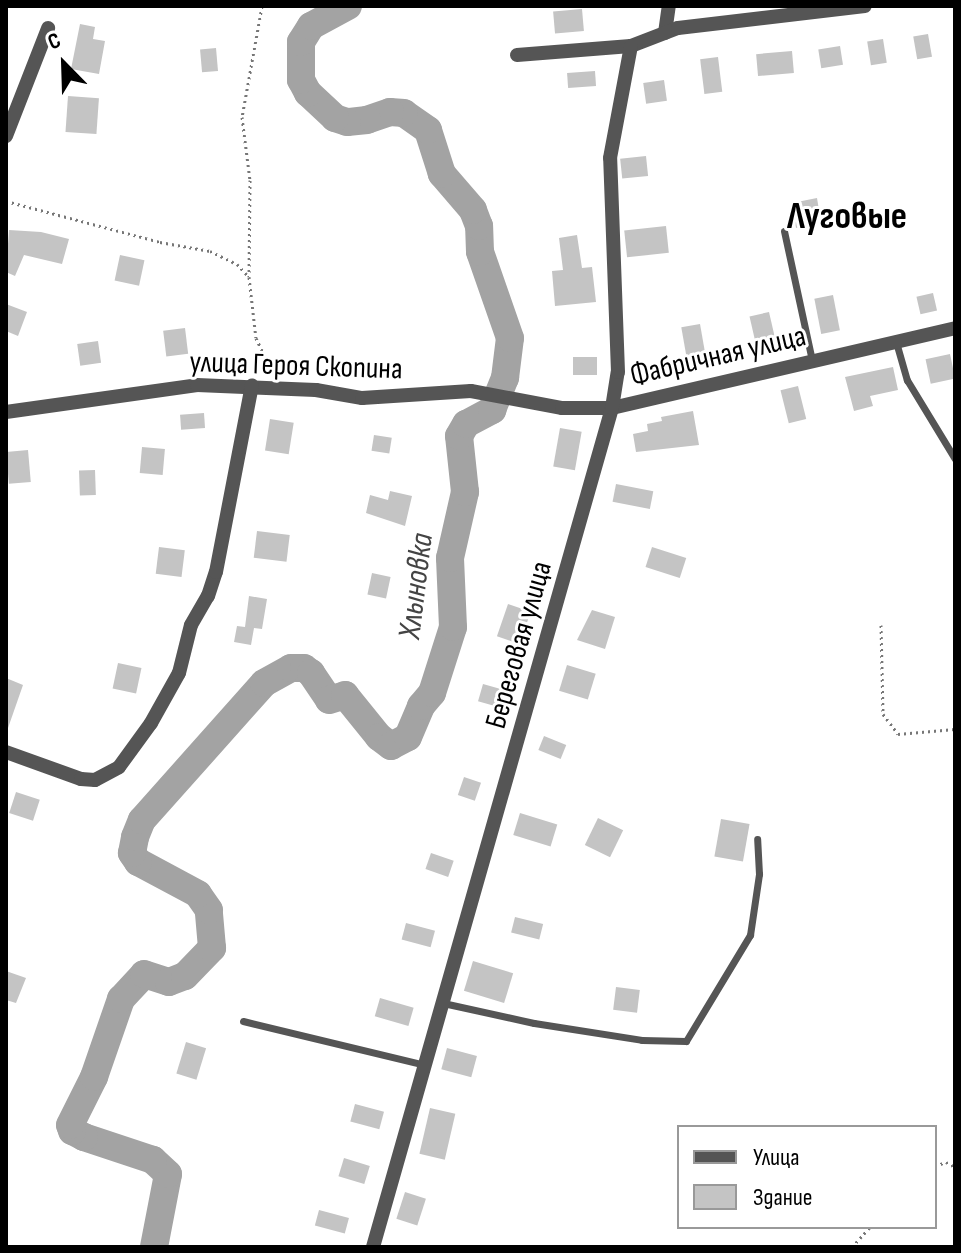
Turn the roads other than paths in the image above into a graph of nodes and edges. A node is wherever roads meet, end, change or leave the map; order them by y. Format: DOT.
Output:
graph roads {
  1 [pos="669,6"];
  2 [pos="865,6"];
  3 [pos="48,28"];
  4 [pos="665,33"];
  5 [pos="631,46"];
  6 [pos="517,55"];
  7 [pos="6,136"];
  8 [pos="784,231"];
  9 [pos="955,328"];
  10 [pos="896,342"];
  11 [pos="812,361"];
  12 [pos="252,385"];
  13 [pos="497,395"];
  14 [pos="612,408"];
  15 [pos="6,412"];
  16 [pos="955,459"];
  17 [pos="6,752"];
  18 [pos="757,839"];
  19 [pos="443,1003"];
  20 [pos="243,1021"];
  21 [pos="425,1065"];
  22 [pos="373,1247"];
  1 -- 4 [label="street"];
  2 -- 4 [label="street"];
  3 -- 7 [label="street"];
  4 -- 5 [label="street"];
  5 -- 6 [label="street"];
  5 -- 14 [label="street, Береговая улица"];
  8 -- 11 [label="lane"];
  9 -- 10 [label="street, Фабричная улица"];
  10 -- 11 [label="street, Фабричная улица"];
  10 -- 16 [label="lane"];
  11 -- 14 [label="street, Фабричная улица"];
  12 -- 13 [label="street, улица Героя Скопина"];
  12 -- 15 [label="street, улица Героя Скопина"];
  12 -- 17 [label="street"];
  13 -- 14 [label="street, Фабричная улица"];
  14 -- 19 [label="street, Береговая улица"];
  18 -- 19 [label="lane"];
  19 -- 21 [label="street, Береговая улица"];
  20 -- 21 [label="lane"];
  21 -- 22 [label="street, Береговая улица"];
}
